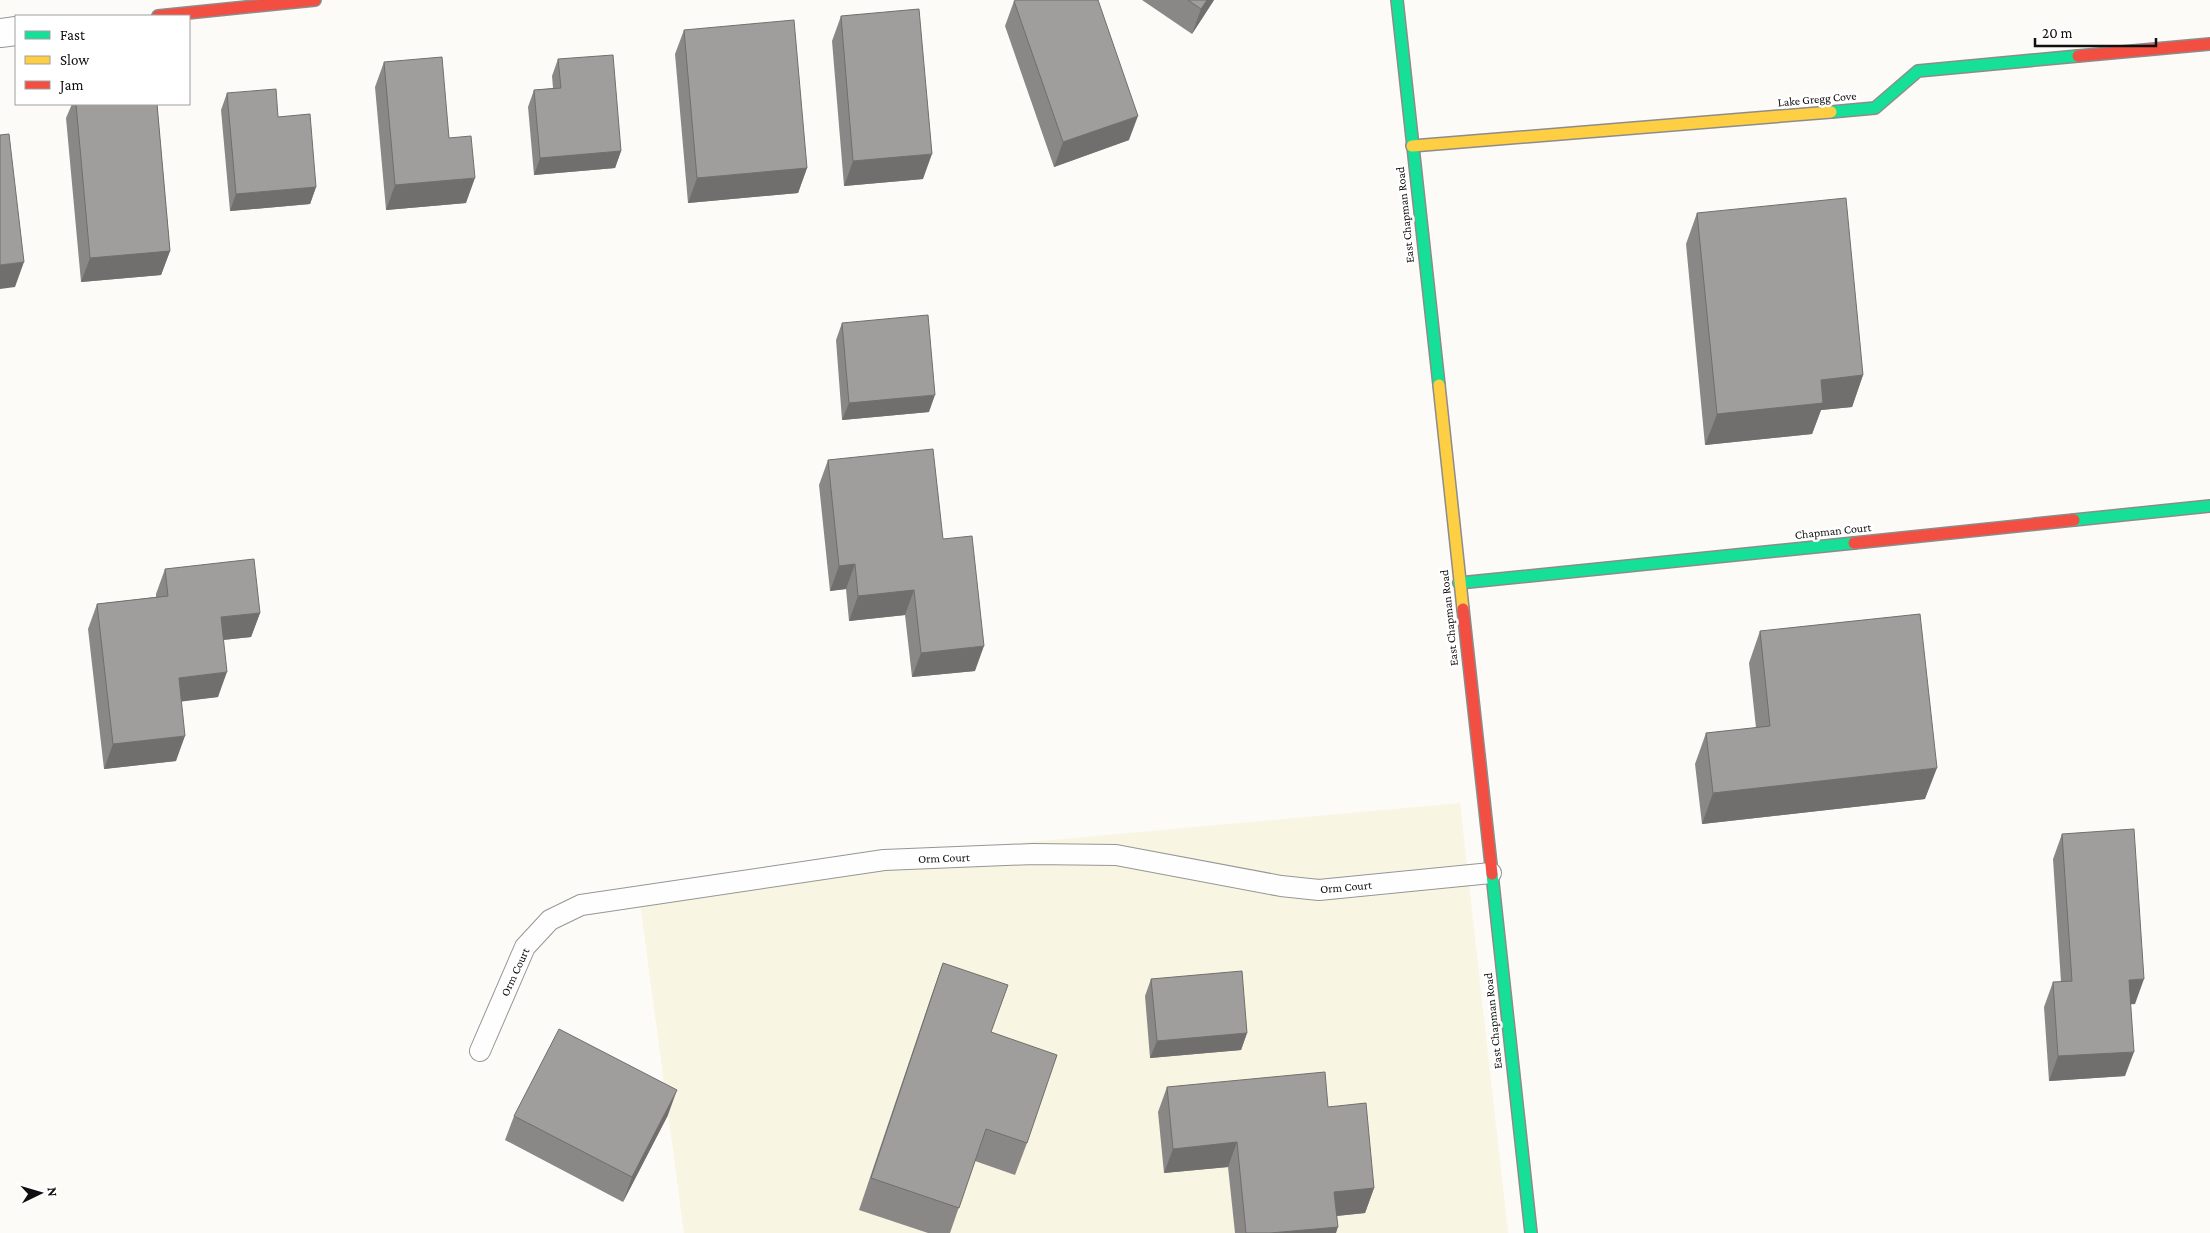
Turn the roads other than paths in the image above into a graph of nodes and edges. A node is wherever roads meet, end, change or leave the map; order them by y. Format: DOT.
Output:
graph roads {
  1 [pos="315,0"];
  2 [pos="1397,0"];
  3 [pos="168,15"];
  4 [pos="15,31"];
  5 [pos="0,33"];
  6 [pos="2210,44"];
  7 [pos="1412,146"];
  8 [pos="2210,506"];
  9 [pos="1459,583"];
  10 [pos="1491,873"];
  11 [pos="480,1051"];
  12 [pos="1531,1233"];
  1 -- 3 [label="street"];
  2 -- 7 [label="street, East Chapman Road"];
  4 -- 5 [label="street"];
  6 -- 7 [label="street, Lake Gregg Cove"];
  7 -- 9 [label="street, East Chapman Road"];
  8 -- 9 [label="street, Chapman Court"];
  9 -- 10 [label="street, East Chapman Road"];
  10 -- 11 [label="lane, Orm Court"];
  10 -- 12 [label="street, East Chapman Road"];
}
